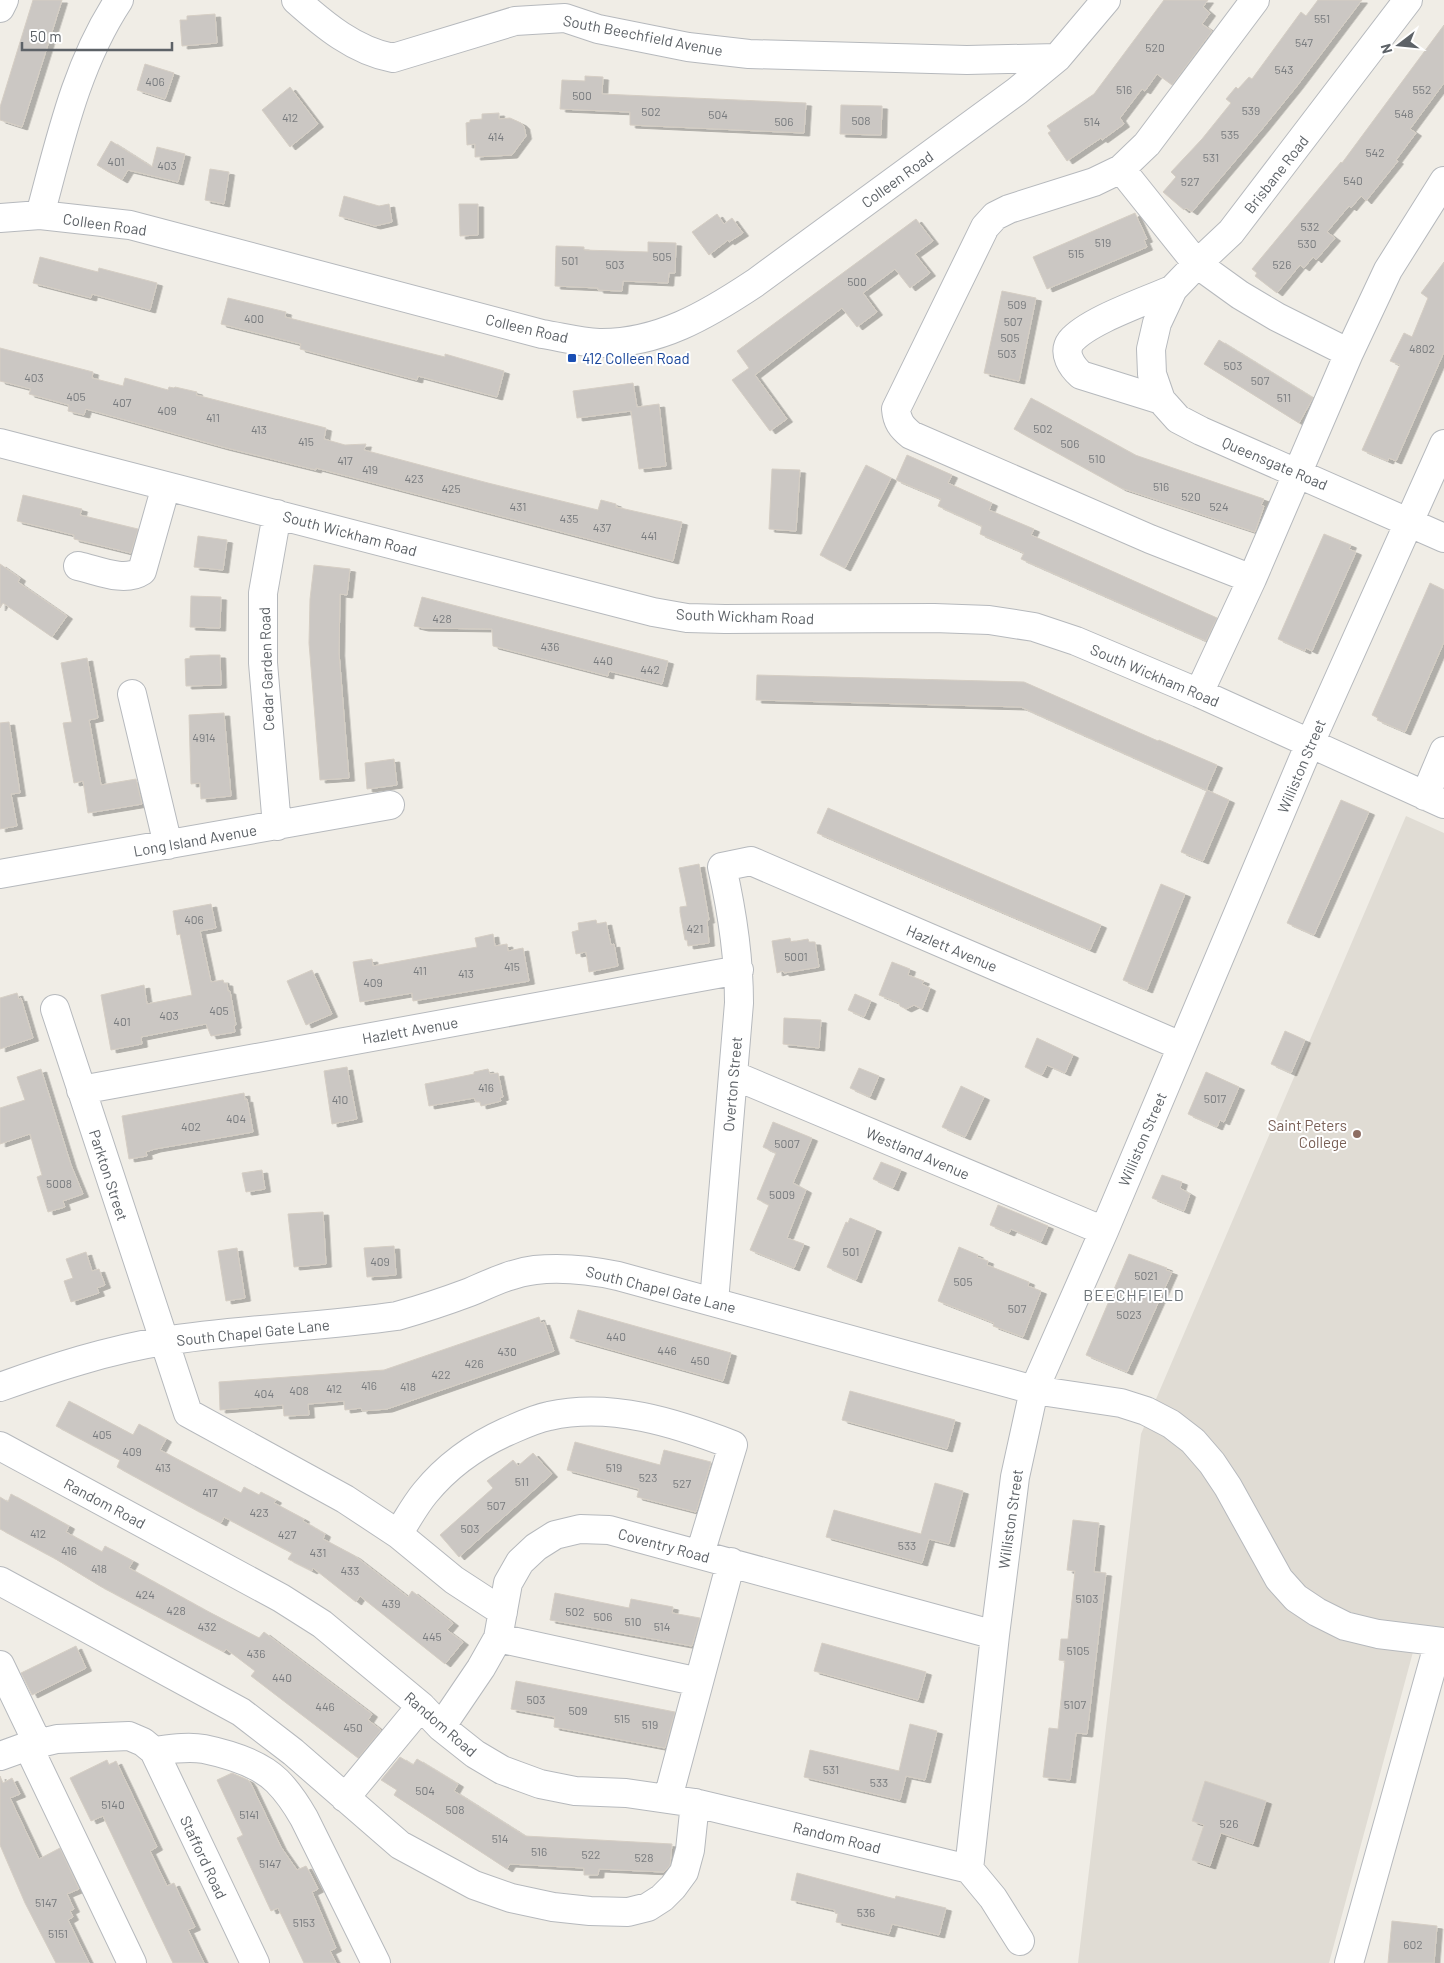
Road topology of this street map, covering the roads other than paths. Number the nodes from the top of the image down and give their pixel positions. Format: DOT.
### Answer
graph roads {
  1 [pos="4,0"];
  2 [pos="119,0"];
  3 [pos="296,0"];
  4 [pos="1106,0"];
  5 [pos="1255,0"];
  6 [pos="1408,0"];
  7 [pos="0,8"];
  8 [pos="567,9"];
  9 [pos="1057,58"];
  10 [pos="1121,169"];
  11 [pos="1444,181"];
  12 [pos="40,216"];
  13 [pos="0,218"];
  14 [pos="1197,264"];
  15 [pos="1173,290"];
  16 [pos="1151,349"];
  17 [pos="1349,353"];
  18 [pos="1162,400"];
  19 [pos="0,443"];
  20 [pos="1444,444"];
  21 [pos="1297,472"];
  22 [pos="166,486"];
  23 [pos="277,514"];
  24 [pos="1409,522"];
  25 [pos="1444,538"];
  26 [pos="78,566"];
  27 [pos="1252,579"];
  28 [pos="1199,693"];
  29 [pos="132,694"];
  30 [pos="1310,743"];
  31 [pos="1444,751"];
  32 [pos="1434,800"];
  33 [pos="390,805"];
  34 [pos="277,826"];
  35 [pos="168,845"];
  36 [pos="722,867"];
  37 [pos="0,874"];
  38 [pos="739,970"];
  39 [pos="55,1009"];
  40 [pos="1181,1046"];
  41 [pos="733,1075"];
  42 [pos="81,1090"];
  43 [pos="1104,1231"];
  44 [pos="714,1302"];
  45 [pos="163,1341"];
  46 [pos="0,1387"];
  47 [pos="1034,1390"];
  48 [pos="0,1446"];
  49 [pos="398,1534"];
  50 [pos="700,1554"];
  51 [pos="731,1562"];
  52 [pos="0,1581"];
  53 [pos="502,1612"];
  54 [pos="994,1635"];
  55 [pos="498,1638"];
  56 [pos="1442,1642"];
  57 [pos="0,1665"];
  58 [pos="699,1682"];
  59 [pos="421,1706"];
  60 [pos="440,1727"];
  61 [pos="33,1745"];
  62 [pos="154,1751"];
  63 [pos="0,1756"];
  64 [pos="345,1798"];
  65 [pos="668,1798"];
  66 [pos="695,1802"];
  67 [pos="969,1869"];
  68 [pos="1020,1940"];
  69 [pos="132,1963"];
  70 [pos="255,1963"];
  71 [pos="376,1963"];
  72 [pos="1349,1963"];
  1 -- 7 [label="street"];
  2 -- 12 [label="street"];
  3 -- 8 [label="street, South Beechfield Avenue"];
  4 -- 9 [label="street"];
  5 -- 10 [label="street"];
  6 -- 14 [label="street, Brisbane Road"];
  8 -- 9 [label="street, South Beechfield Avenue"];
  9 -- 12 [label="street, Colleen Road"];
  10 -- 14 [label="street"];
  10 -- 27 [label="street"];
  11 -- 17 [label="street"];
  12 -- 13 [label="street"];
  14 -- 15 [label="street, Brisbane Road"];
  14 -- 17 [label="street"];
  15 -- 16 [label="street, Brisbane Road"];
  15 -- 18 [label="street"];
  16 -- 18 [label="street, Queensgate Road"];
  17 -- 21 [label="street"];
  18 -- 21 [label="street, Queensgate Road"];
  19 -- 22 [label="street, South Wickham Road"];
  20 -- 24 [label="street, Williston Street"];
  21 -- 24 [label="street, Queensgate Road"];
  21 -- 27 [label="street"];
  22 -- 23 [label="street, South Wickham Road"];
  22 -- 26 [label="street"];
  23 -- 28 [label="street, South Wickham Road"];
  23 -- 34 [label="street, Cedar Garden Road"];
  24 -- 25 [label="street, Queensgate Road"];
  24 -- 30 [label="street, Williston Street"];
  27 -- 28 [label="street"];
  28 -- 30 [label="street, South Wickham Road"];
  29 -- 35 [label="street"];
  30 -- 32 [label="street, South Wickham Road"];
  30 -- 40 [label="street, Williston Street"];
  31 -- 32 [label="street"];
  33 -- 34 [label="street, Long Island Avenue"];
  34 -- 35 [label="street, Long Island Avenue"];
  35 -- 37 [label="street, Long Island Avenue"];
  36 -- 38 [label="street, Overton Street"];
  36 -- 40 [label="street, Hazlett Avenue"];
  38 -- 41 [label="street, Overton Street"];
  38 -- 42 [label="street, Hazlett Avenue"];
  39 -- 42 [label="street, Parkton Street"];
  40 -- 43 [label="street, Williston Street"];
  41 -- 43 [label="street, Westland Avenue"];
  41 -- 44 [label="street, Overton Street"];
  42 -- 45 [label="street, Parkton Street"];
  43 -- 47 [label="street, Williston Street"];
  44 -- 45 [label="street, South Chapel Gate Lane"];
  44 -- 47 [label="street, South Chapel Gate Lane"];
  45 -- 46 [label="street, South Chapel Gate Lane"];
  45 -- 49 [label="street, Parkton Street"];
  47 -- 54 [label="street, Williston Street"];
  47 -- 56 [label="street, South Chapel Gate Lane"];
  48 -- 59 [label="street, Random Road"];
  49 -- 50 [label="street"];
  49 -- 53 [label="street, Parkton Street"];
  50 -- 51 [label="street, Coventry Road"];
  50 -- 53 [label="street, Coventry Road"];
  51 -- 54 [label="street, Coventry Road"];
  51 -- 58 [label="street"];
  52 -- 64 [label="street"];
  53 -- 55 [label="street, Coventry Road"];
  54 -- 67 [label="street, Williston Street"];
  55 -- 58 [label="street"];
  55 -- 60 [label="street, Coventry Road"];
  56 -- 72 [label="street"];
  57 -- 61 [label="street"];
  58 -- 65 [label="street"];
  59 -- 60 [label="street, Random Road"];
  59 -- 64 [label="street"];
  60 -- 65 [label="street, Random Road"];
  61 -- 62 [label="street"];
  61 -- 63 [label="street"];
  61 -- 69 [label="street"];
  62 -- 70 [label="street, Stafford Road"];
  62 -- 71 [label="street"];
  64 -- 66 [label="street"];
  65 -- 66 [label="street, Random Road"];
  66 -- 67 [label="street, Random Road"];
  67 -- 68 [label="street"];
}
